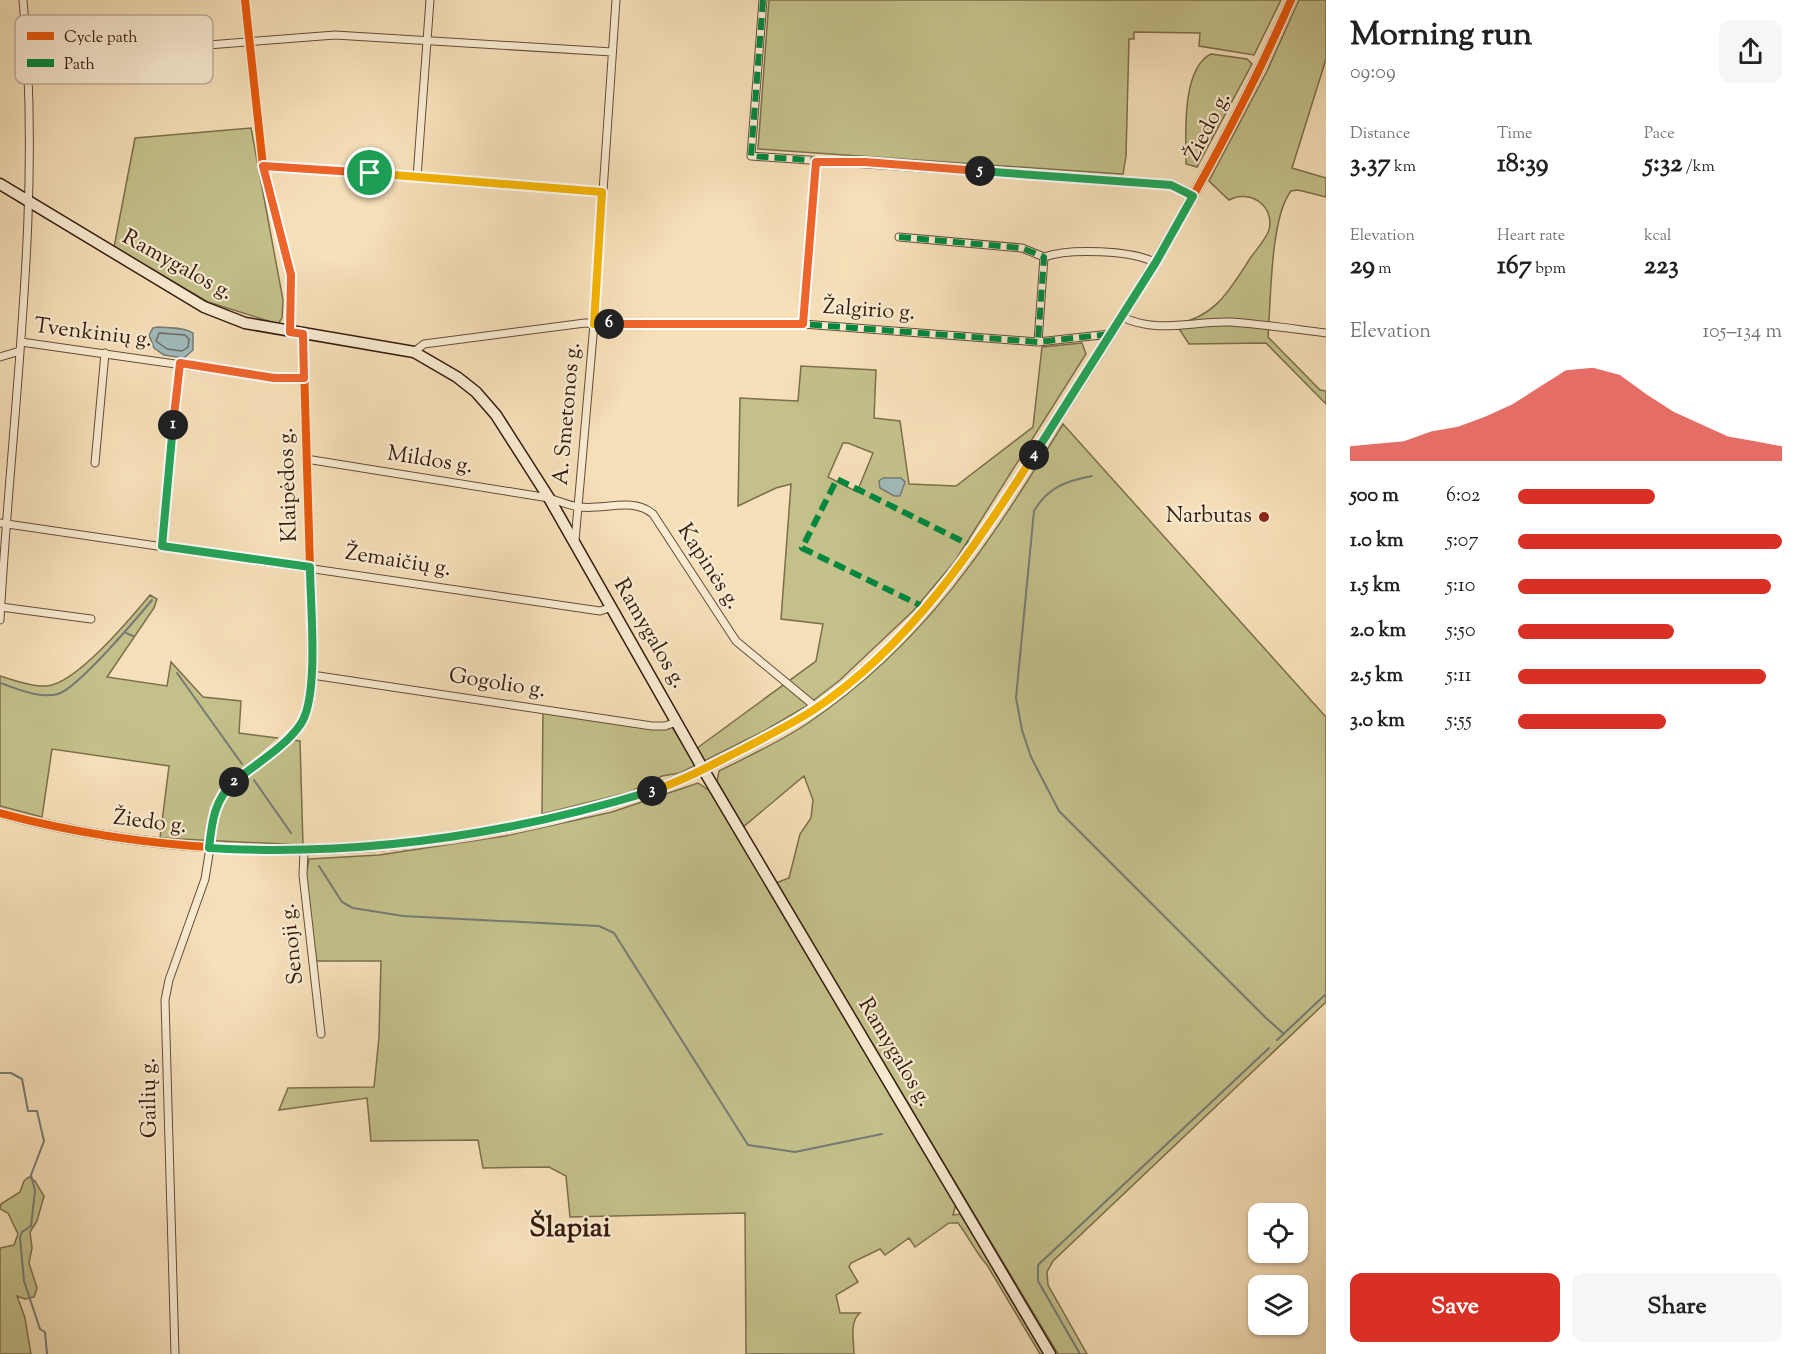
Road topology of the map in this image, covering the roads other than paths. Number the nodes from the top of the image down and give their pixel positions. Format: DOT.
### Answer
graph roads {
  1 [pos="23,0"];
  2 [pos="245,0"];
  3 [pos="430,0"];
  4 [pos="616,0"];
  5 [pos="763,0"];
  6 [pos="1291,0"];
  7 [pos="25,15"];
  8 [pos="428,39"];
  9 [pos="250,40"];
  10 [pos="213,43"];
  11 [pos="612,52"];
  12 [pos="30,84"];
  13 [pos="816,162"];
  14 [pos="263,166"];
  15 [pos="417,177"];
  16 [pos="0,184"];
  17 [pos="602,192"];
  18 [pos="1193,196"];
  19 [pos="29,202"];
  20 [pos="899,237"];
  21 [pos="1044,256"];
  22 [pos="1156,262"];
  23 [pos="1122,317"];
  24 [pos="594,324"];
  25 [pos="803,324"];
  26 [pos="290,332"];
  27 [pos="1326,333"];
  28 [pos="303,334"];
  29 [pos="1110,334"];
  30 [pos="21,342"];
  31 [pos="1038,342"];
  32 [pos="20,351"];
  33 [pos="414,352"];
  34 [pos="105,353"];
  35 [pos="0,357"];
  36 [pos="180,363"];
  37 [pos="304,378"];
  38 [pos="306,459"];
  39 [pos="95,463"];
  40 [pos="549,498"];
  41 [pos="579,507"];
  42 [pos="3,523"];
  43 [pos="575,544"];
  44 [pos="162,546"];
  45 [pos="310,567"];
  46 [pos="1,607"];
  47 [pos="612,608"];
  48 [pos="91,619"];
  49 [pos="0,620"];
  50 [pos="312,675"];
  51 [pos="817,708"];
  52 [pos="676,722"];
  53 [pos="703,770"];
  54 [pos="0,813"];
  55 [pos="209,848"];
  56 [pos="304,850"];
  57 [pos="321,1034"];
  58 [pos="175,1354"];
  59 [pos="1050,1354"];
  1 -- 7 [label="street"];
  2 -- 9 [label="street"];
  3 -- 8 [label="street"];
  4 -- 11 [label="street, A. Smetonos g."];
  5 -- 13 [label="street"];
  6 -- 18 [label="street, Žiedo g."];
  8 -- 9 [label="street"];
  8 -- 11 [label="street"];
  8 -- 15 [label="street"];
  9 -- 10 [label="street"];
  9 -- 14 [label="street"];
  11 -- 17 [label="street, A. Smetonos g."];
  12 -- 19 [label="street"];
  13 -- 18 [label="street"];
  13 -- 25 [label="street"];
  14 -- 15 [label="street"];
  14 -- 26 [label="street"];
  15 -- 17 [label="street"];
  16 -- 19 [label="main road, Ramygalos g."];
  17 -- 24 [label="street, A. Smetonos g."];
  18 -- 22 [label="street, Žiedo g."];
  19 -- 26 [label="main road, Ramygalos g."];
  19 -- 30 [label="street"];
  20 -- 21 [label="street"];
  21 -- 22 [label="street"];
  21 -- 31 [label="street"];
  22 -- 23 [label="street, Žiedo g."];
  23 -- 27 [label="street"];
  23 -- 29 [label="street, Žiedo g."];
  24 -- 25 [label="street, Žalgirio g."];
  24 -- 33 [label="street, Žalgirio g."];
  24 -- 41 [label="street, A. Smetonos g."];
  25 -- 31 [label="street, Žalgirio g."];
  26 -- 28 [label="main road, Ramygalos g."];
  28 -- 33 [label="main road, Ramygalos g."];
  28 -- 37 [label="street, Klaipėdos g."];
  29 -- 31 [label="street, Žalgirio g."];
  29 -- 51 [label="street, Žiedo g."];
  30 -- 32 [label="street"];
  30 -- 34 [label="street, Tvenkinių g."];
  32 -- 35 [label="street, Tvenkinių g."];
  32 -- 42 [label="street"];
  33 -- 40 [label="main road, Ramygalos g."];
  34 -- 36 [label="street, Tvenkinių g."];
  34 -- 39 [label="street"];
  36 -- 37 [label="street, Tvenkinių g."];
  36 -- 44 [label="street"];
  37 -- 38 [label="street, Klaipėdos g."];
  38 -- 40 [label="street, Mildos g."];
  38 -- 45 [label="street, Klaipėdos g."];
  40 -- 41 [label="street, Kapinės g."];
  40 -- 43 [label="main road, Ramygalos g."];
  41 -- 43 [label="street, A. Smetonos g."];
  41 -- 51 [label="street, Kapinės g."];
  42 -- 44 [label="street, Žemaičių g."];
  42 -- 46 [label="street"];
  43 -- 47 [label="main road, Ramygalos g."];
  44 -- 45 [label="street, Žemaičių g."];
  45 -- 47 [label="street, Žemaičių g."];
  45 -- 50 [label="street, Klaipėdos g."];
  46 -- 48 [label="street"];
  46 -- 49 [label="street"];
  47 -- 52 [label="main road, Ramygalos g."];
  50 -- 52 [label="street, Gogolio g."];
  50 -- 55 [label="street, Klaipėdos g."];
  51 -- 53 [label="street, Žiedo g."];
  52 -- 53 [label="main road, Ramygalos g."];
  53 -- 56 [label="street, Žiedo g."];
  53 -- 59 [label="main road, Ramygalos g."];
  54 -- 55 [label="street, Žiedo g."];
  55 -- 56 [label="street, Žiedo g."];
  55 -- 58 [label="street, Gailių g."];
  56 -- 57 [label="street, Senoji g."];
}
